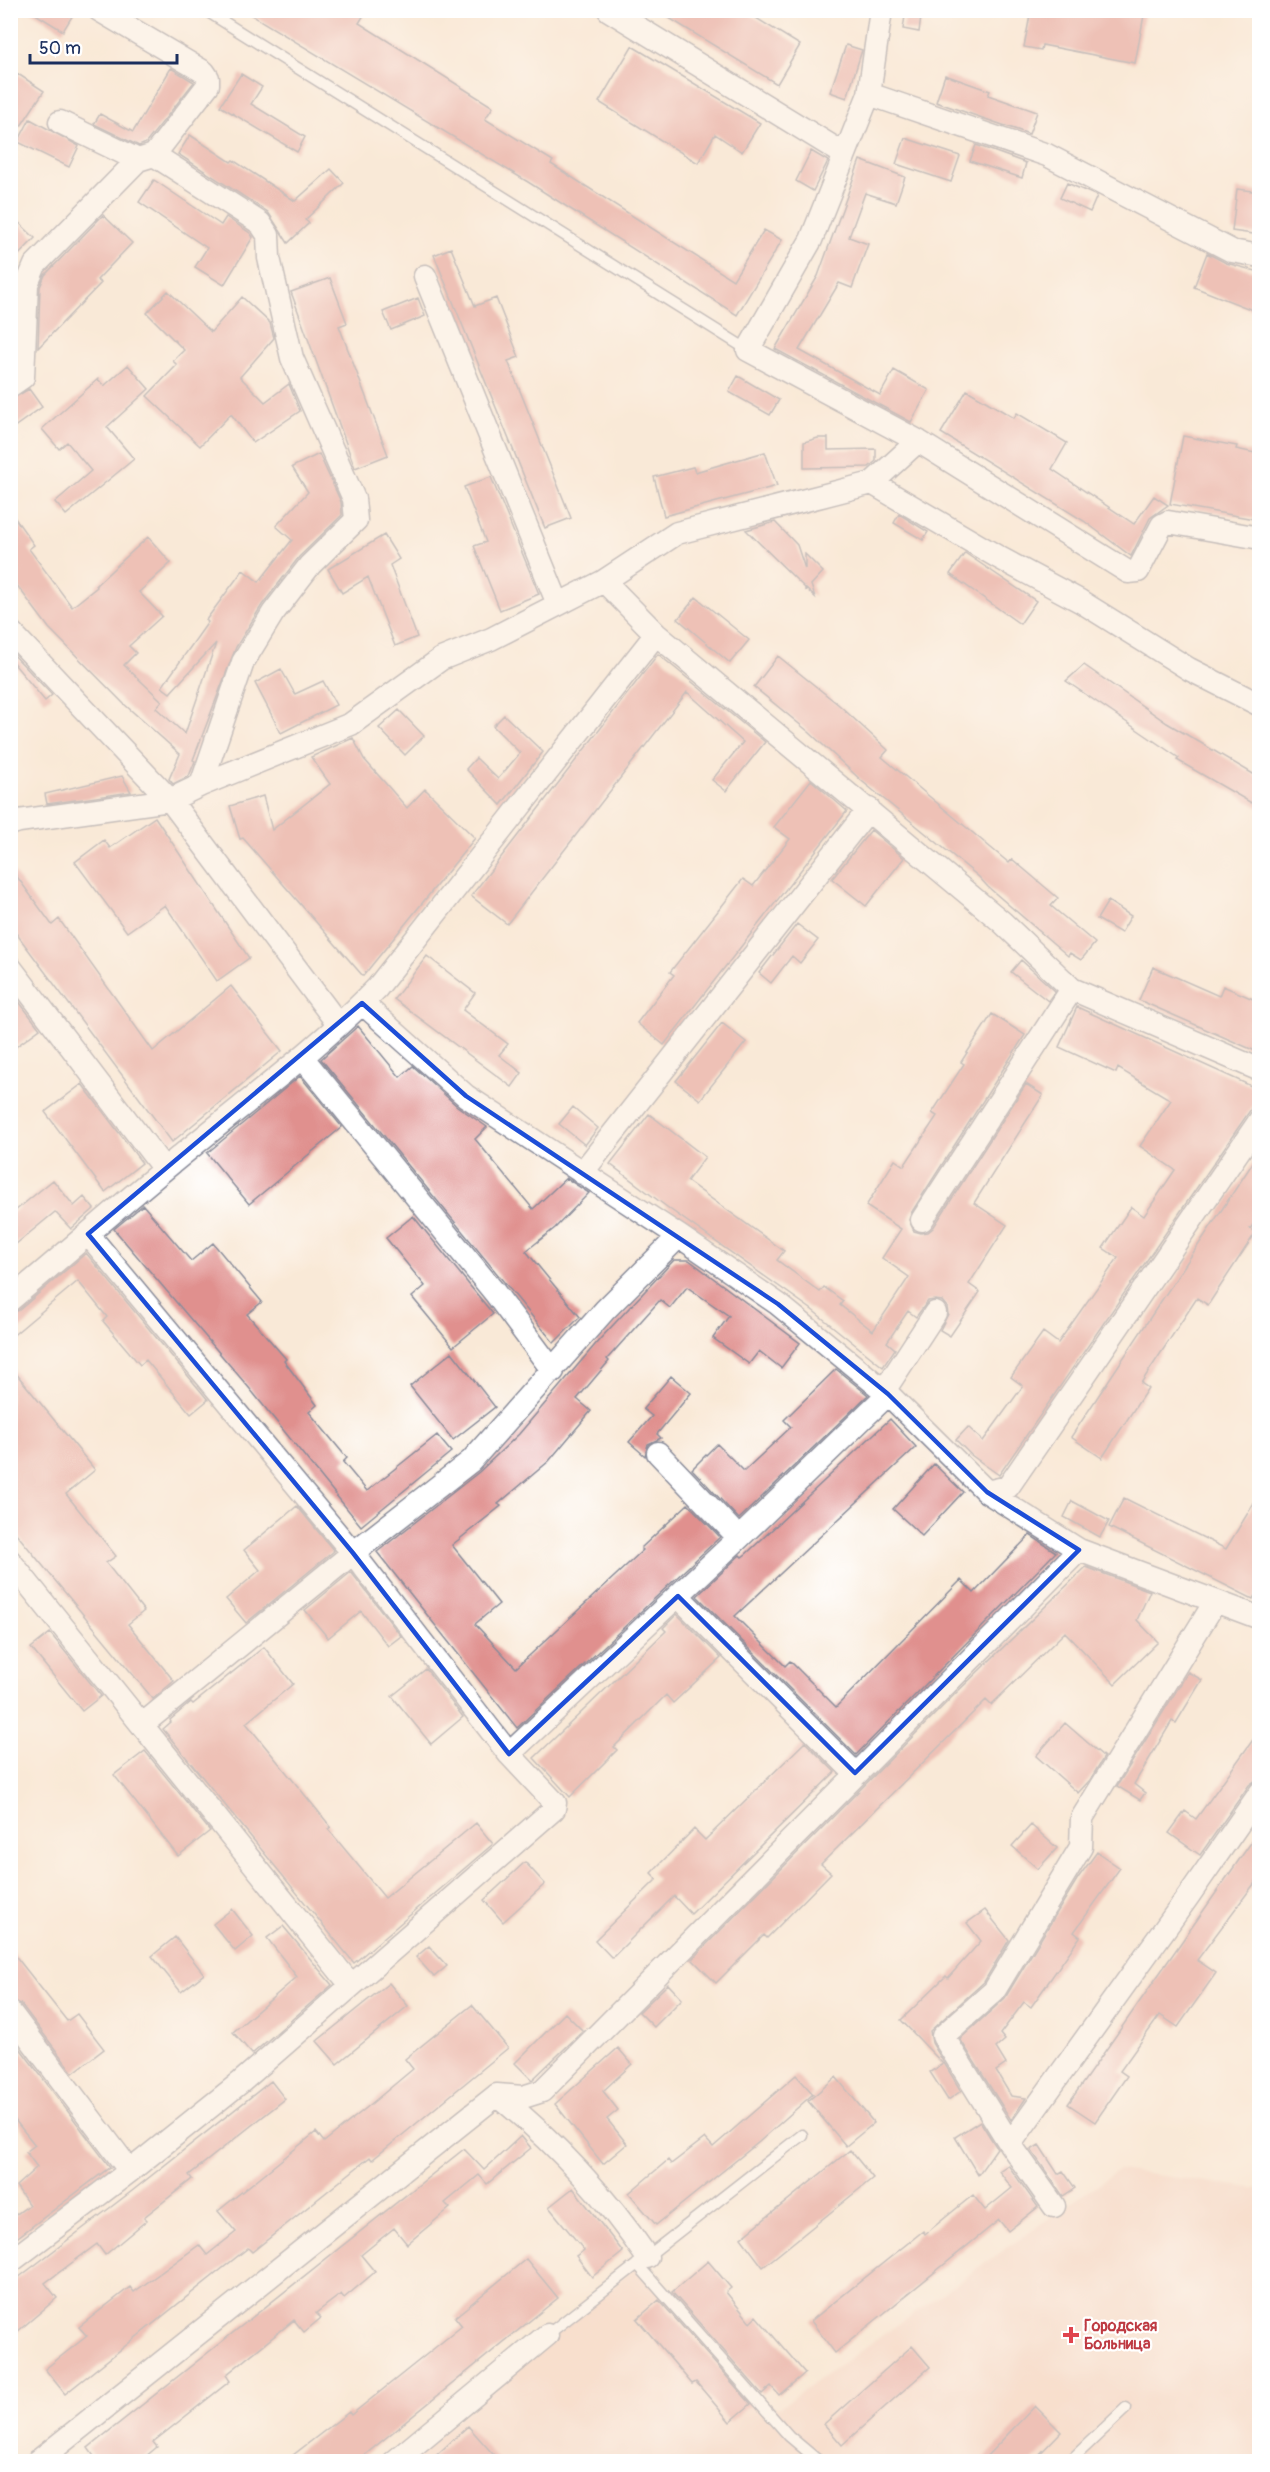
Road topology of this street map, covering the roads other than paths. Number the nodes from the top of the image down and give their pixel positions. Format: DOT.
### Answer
graph roads {
  1 [pos="99,10"];
  2 [pos="206,10"];
  3 [pos="609,10"];
  4 [pos="881,10"];
  5 [pos="869,94"];
  6 [pos="60,122"];
  7 [pos="844,154"];
  8 [pos="146,158"];
  9 [pos="1260,256"];
  10 [pos="425,276"];
  11 [pos="748,350"];
  12 [pos="10,386"];
  13 [pos="918,441"];
  14 [pos="878,478"];
  15 [pos="1260,538"];
  16 [pos="604,581"];
  17 [pos="558,604"];
  18 [pos="10,631"];
  19 [pos="656,634"];
  20 [pos="1260,705"];
  21 [pos="201,785"];
  22 [pos="170,800"];
  23 [pos="869,810"];
  24 [pos="10,824"];
  25 [pos="10,966"];
  26 [pos="1072,989"];
  27 [pos="362,1003"];
  28 [pos="338,1024"];
  29 [pos="302,1057"];
  30 [pos="1260,1070"];
  31 [pos="1260,1120"];
  32 [pos="164,1169"];
  33 [pos="582,1173"];
  34 [pos="922,1221"];
  35 [pos="88,1234"];
  36 [pos="679,1236"];
  37 [pos="10,1300"];
  38 [pos="935,1313"];
  39 [pos="553,1371"];
  40 [pos="886,1392"];
  41 [pos="658,1453"];
  42 [pos="987,1492"];
  43 [pos="740,1538"];
  44 [pos="1079,1550"];
  45 [pos="353,1553"];
  46 [pos="10,1561"];
  47 [pos="678,1596"];
  48 [pos="1215,1602"];
  49 [pos="1260,1618"];
  50 [pos="143,1724"];
  51 [pos="509,1754"];
  52 [pos="855,1773"];
  53 [pos="1260,1793"];
  54 [pos="351,1985"];
  55 [pos="10,2012"];
  56 [pos="497,2095"];
  57 [pos="802,2135"];
  58 [pos="1010,2144"];
  59 [pos="130,2171"];
  60 [pos="1054,2206"];
  61 [pos="642,2261"];
  62 [pos="10,2262"];
  63 [pos="547,2335"];
  64 [pos="1126,2408"];
  65 [pos="38,2462"];
  66 [pos="394,2462"];
  67 [pos="820,2462"];
  68 [pos="1070,2462"];
  1 -- 8 [label="street"];
  2 -- 11 [label="lane"];
  3 -- 7 [label="street"];
  4 -- 5 [label="street"];
  5 -- 7 [label="street"];
  5 -- 9 [label="street"];
  6 -- 8 [label="street"];
  7 -- 11 [label="street"];
  8 -- 12 [label="street"];
  8 -- 21 [label="street"];
  10 -- 17 [label="street"];
  11 -- 13 [label="street"];
  13 -- 14 [label="street"];
  13 -- 15 [label="street"];
  14 -- 16 [label="street"];
  14 -- 20 [label="street"];
  16 -- 17 [label="street"];
  16 -- 19 [label="street"];
  17 -- 21 [label="street"];
  18 -- 22 [label="street"];
  19 -- 23 [label="street"];
  19 -- 27 [label="street"];
  21 -- 22 [label="street"];
  22 -- 24 [label="street"];
  22 -- 28 [label="street"];
  23 -- 26 [label="street"];
  23 -- 33 [label="street"];
  25 -- 32 [label="street"];
  26 -- 30 [label="street"];
  26 -- 34 [label="street"];
  27 -- 28 [label="street"];
  27 -- 33 [label="street"];
  28 -- 29 [label="street"];
  29 -- 32 [label="street"];
  29 -- 39 [label="street"];
  31 -- 42 [label="street"];
  32 -- 35 [label="street"];
  33 -- 36 [label="street"];
  35 -- 37 [label="street"];
  35 -- 45 [label="street"];
  36 -- 39 [label="street"];
  36 -- 40 [label="street"];
  38 -- 40 [label="street"];
  39 -- 45 [label="street"];
  40 -- 42 [label="street"];
  40 -- 43 [label="street"];
  41 -- 43 [label="street"];
  42 -- 44 [label="street"];
  43 -- 47 [label="street"];
  44 -- 48 [label="street"];
  44 -- 52 [label="street"];
  45 -- 50 [label="street"];
  45 -- 51 [label="street"];
  46 -- 50 [label="street"];
  47 -- 51 [label="street"];
  47 -- 52 [label="street"];
  48 -- 49 [label="street"];
  48 -- 58 [label="street"];
  50 -- 54 [label="street"];
  51 -- 54 [label="street"];
  52 -- 56 [label="street"];
  53 -- 58 [label="street"];
  54 -- 59 [label="street"];
  55 -- 59 [label="street"];
  56 -- 61 [label="street"];
  56 -- 65 [label="street"];
  57 -- 61 [label="lane"];
  58 -- 60 [label="street"];
  59 -- 62 [label="street"];
  61 -- 63 [label="lane"];
  61 -- 67 [label="lane"];
  63 -- 66 [label="street"];
  64 -- 68 [label="lane"];
}
